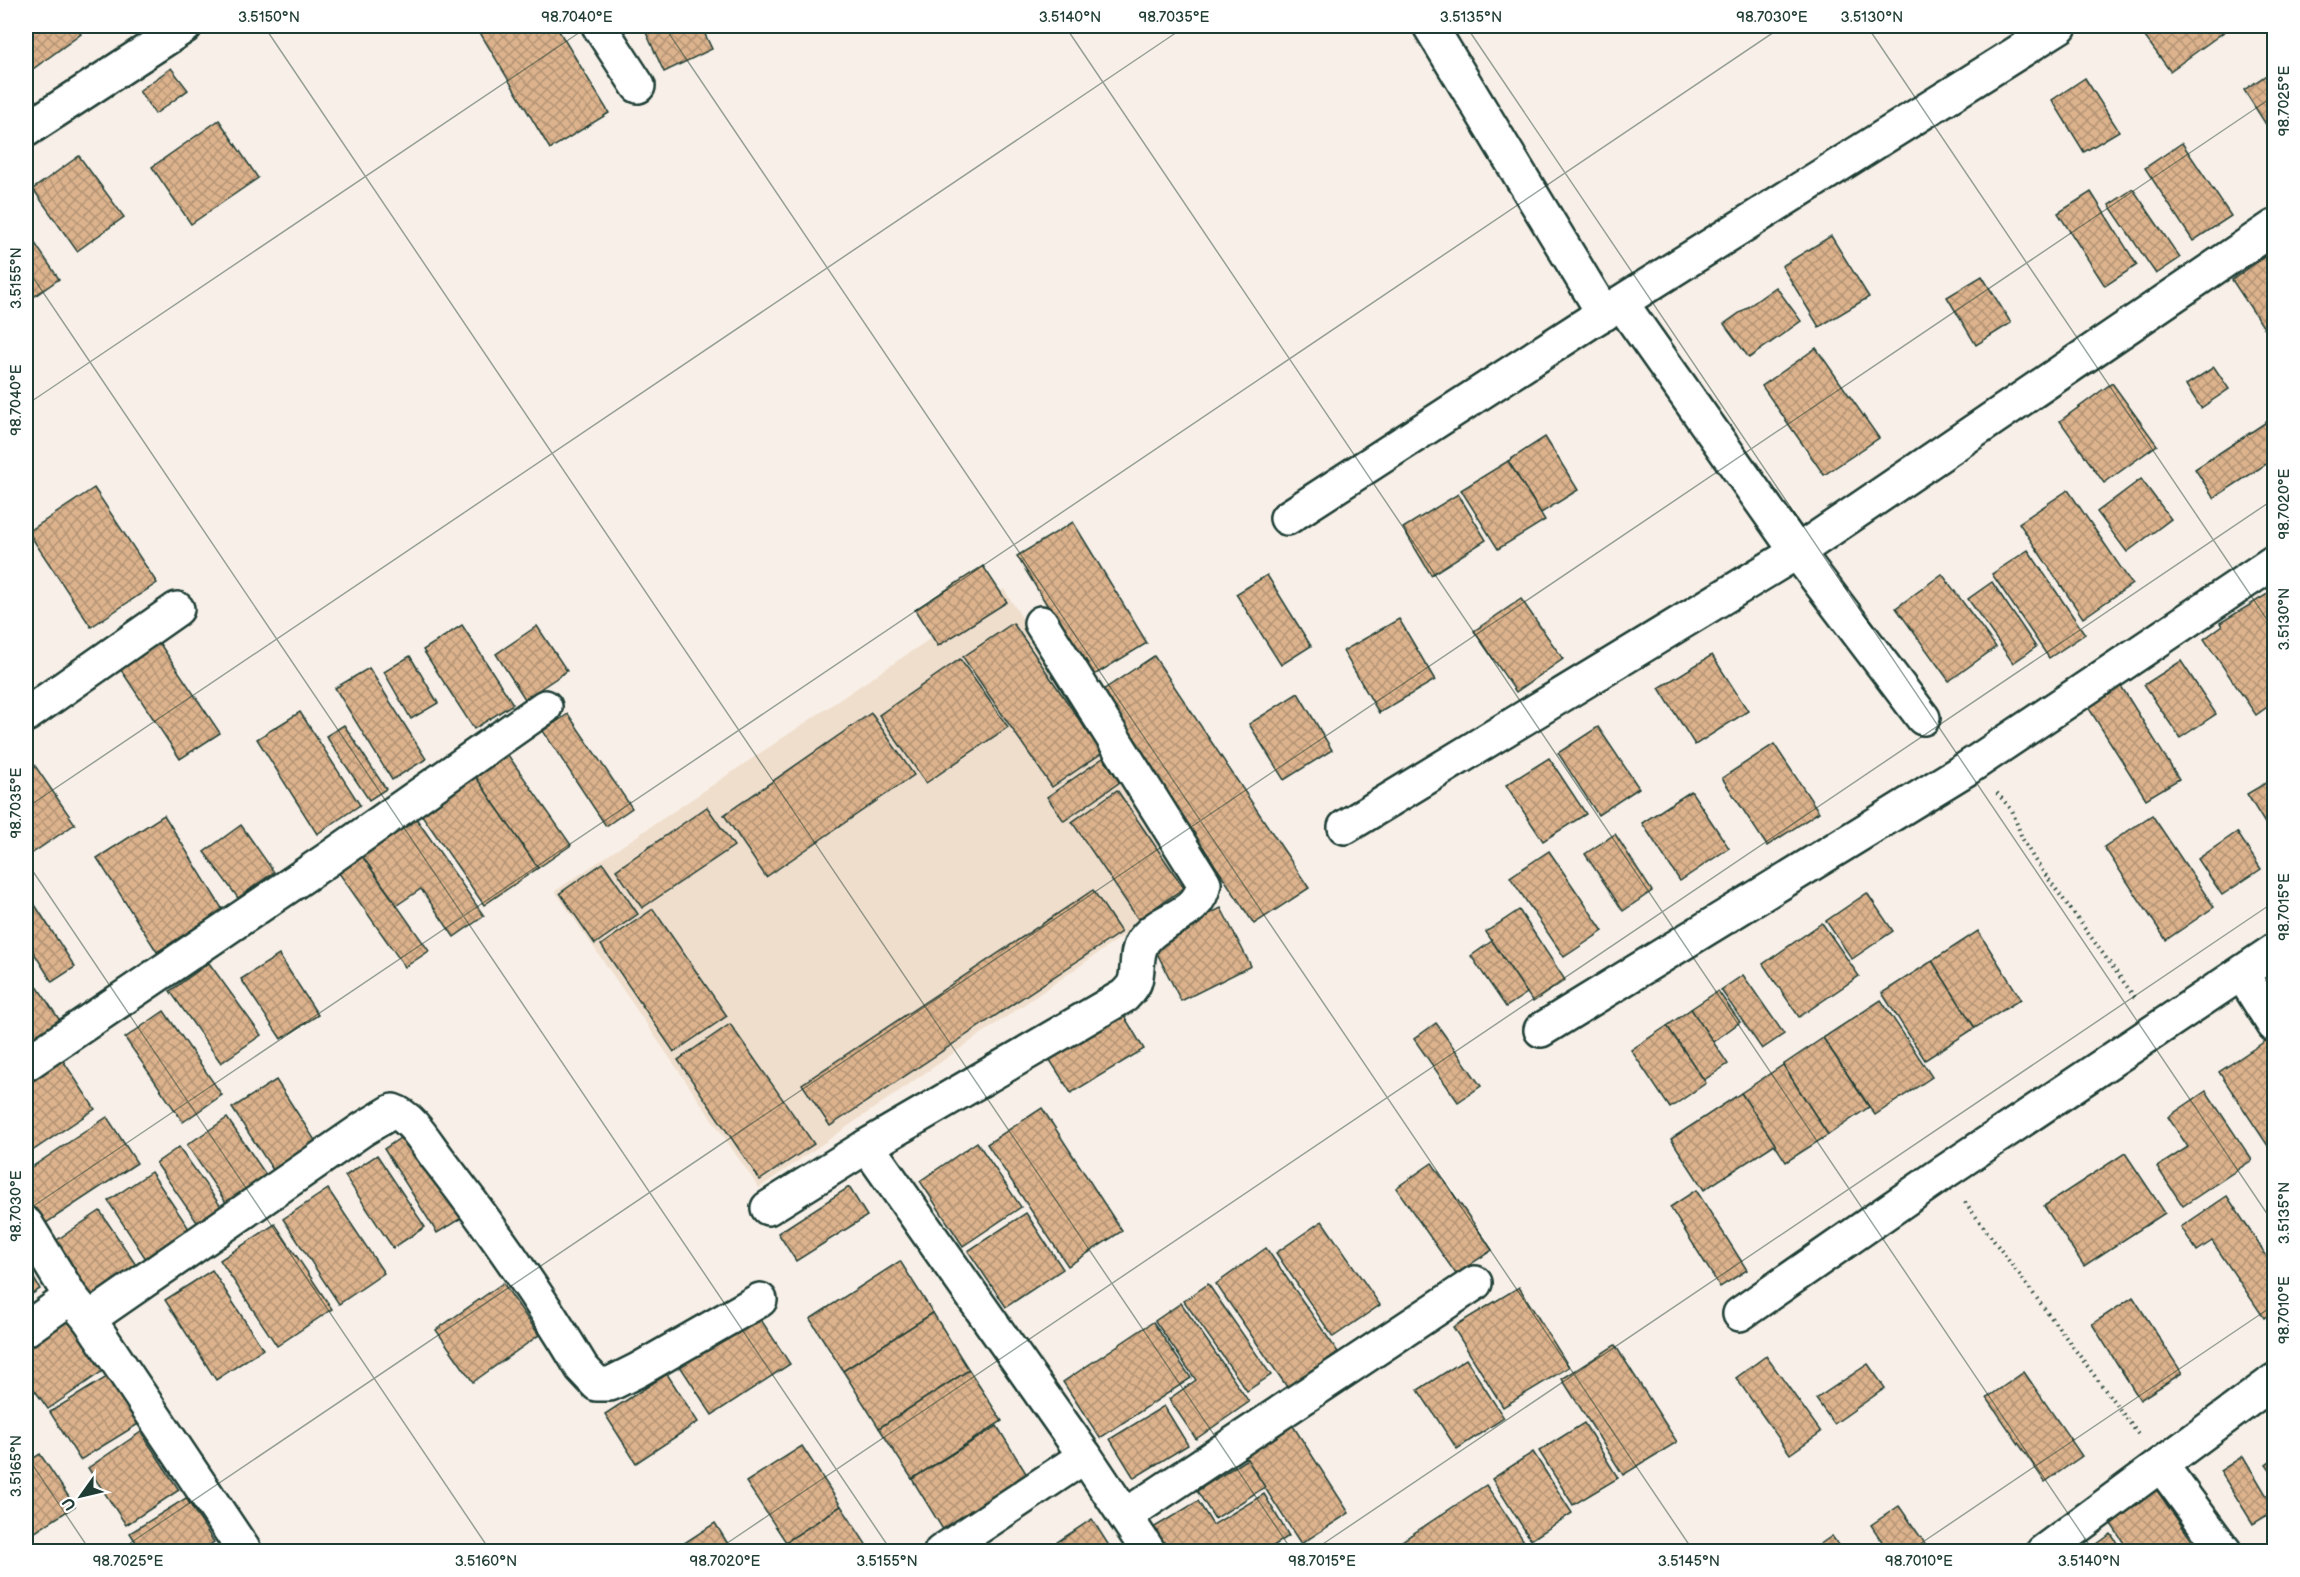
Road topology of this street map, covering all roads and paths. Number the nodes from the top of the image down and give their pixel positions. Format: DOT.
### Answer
graph roads {
  1 [pos="185,26"];
  2 [pos="599,26"];
  3 [pos="1430,26"];
  4 [pos="2060,26"];
  5 [pos="638,86"];
  6 [pos="26,130"];
  7 [pos="2274,227"];
  8 [pos="1613,309"];
  9 [pos="1287,518"];
  10 [pos="1797,552"];
  11 [pos="2274,562"];
  12 [pos="177,609"];
  13 [pos="1041,623"];
  14 [pos="545,707"];
  15 [pos="26,715"];
  16 [pos="1923,718"];
  17 [pos="1966,769"];
  18 [pos="1345,827"];
  19 [pos="2274,951"];
  20 [pos="2242,974"];
  21 [pos="2274,1025"];
  22 [pos="2158,1029"];
  23 [pos="1541,1030"];
  24 [pos="26,1064"];
  25 [pos="867,1146"];
  26 [pos="1943,1173"];
  27 [pos="768,1208"];
  28 [pos="26,1224"];
  29 [pos="1475,1283"];
  30 [pos="760,1300"];
  31 [pos="80,1308"];
  32 [pos="1740,1314"];
  33 [pos="26,1329"];
  34 [pos="2274,1381"];
  35 [pos="1085,1456"];
  36 [pos="2161,1465"];
  37 [pos="1125,1516"];
  38 [pos="245,1551"];
  39 [pos="940,1551"];
  40 [pos="1149,1551"];
  41 [pos="2043,1551"];
  42 [pos="2225,1551"];
  1 -- 6 [label="street"];
  2 -- 5 [label="street"];
  3 -- 8 [label="street"];
  4 -- 8 [label="street"];
  7 -- 10 [label="street"];
  8 -- 9 [label="street"];
  8 -- 10 [label="street"];
  10 -- 16 [label="street"];
  10 -- 18 [label="street"];
  11 -- 17 [label="street"];
  12 -- 15 [label="street"];
  13 -- 25 [label="street"];
  14 -- 24 [label="street"];
  17 -- 22 [label="path"];
  17 -- 23 [label="street"];
  19 -- 20 [label="street"];
  20 -- 21 [label="street"];
  20 -- 22 [label="street"];
  22 -- 26 [label="street"];
  25 -- 27 [label="street"];
  25 -- 35 [label="street"];
  26 -- 32 [label="street"];
  26 -- 36 [label="path"];
  28 -- 31 [label="street"];
  29 -- 37 [label="street"];
  30 -- 31 [label="street"];
  31 -- 33 [label="street"];
  31 -- 38 [label="street"];
  34 -- 36 [label="street"];
  35 -- 37 [label="street"];
  35 -- 39 [label="street"];
  36 -- 41 [label="street"];
  36 -- 42 [label="street"];
  37 -- 40 [label="street"];
}
